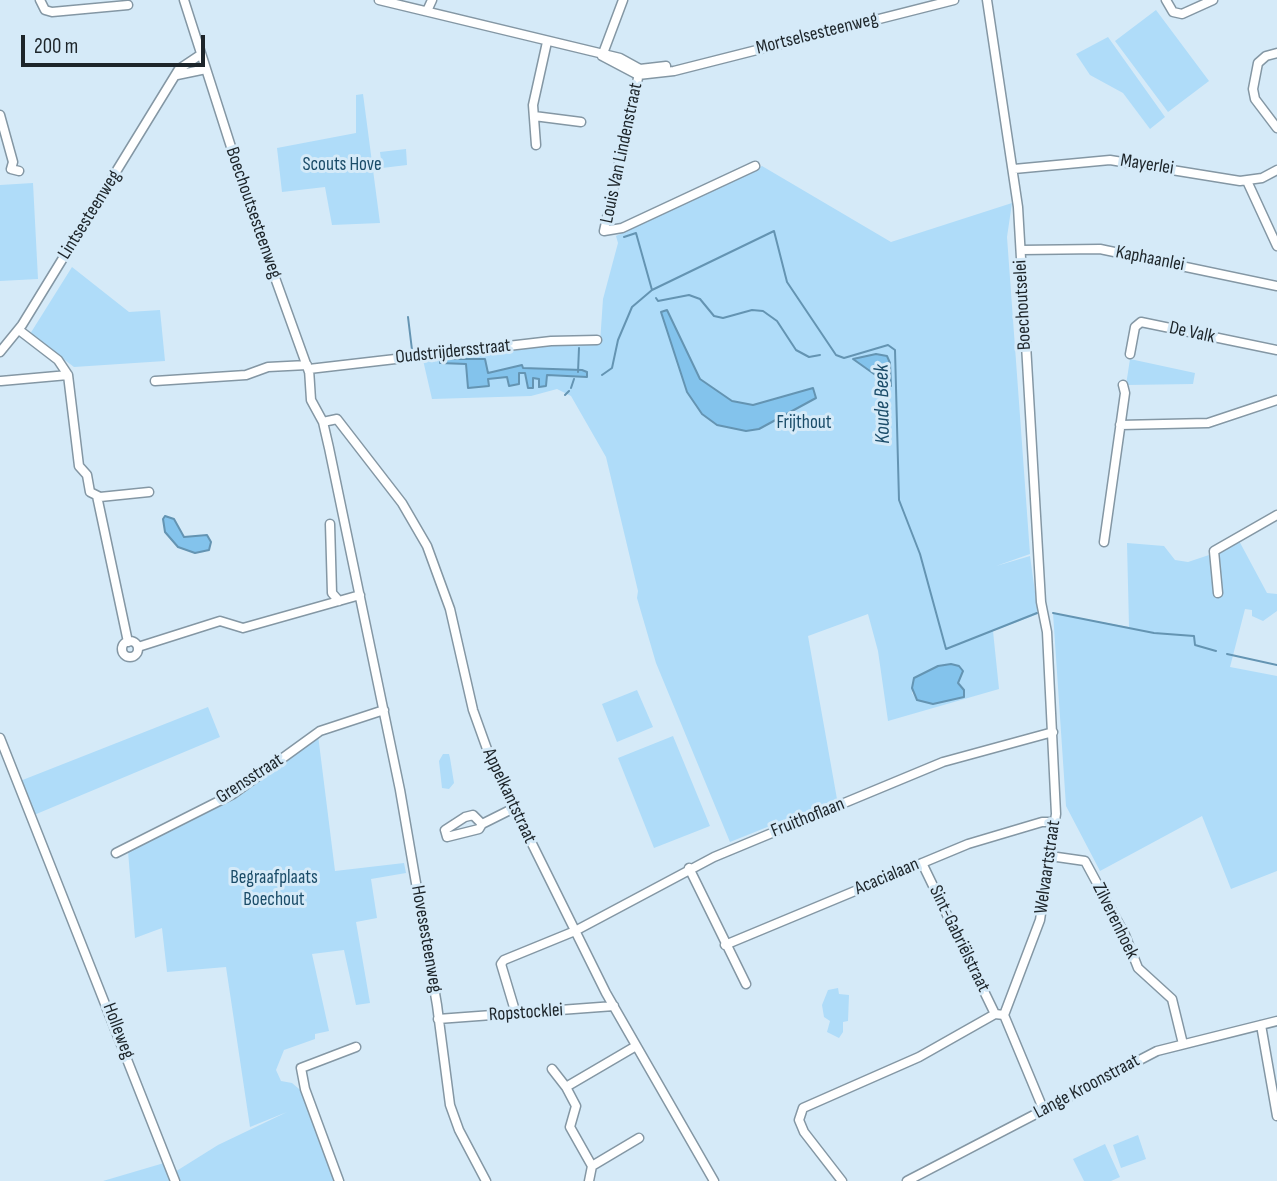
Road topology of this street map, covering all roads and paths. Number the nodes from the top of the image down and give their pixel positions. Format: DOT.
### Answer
graph roads {
  1 [pos="40,0"];
  2 [pos="184,0"];
  3 [pos="379,0"];
  4 [pos="432,0"];
  5 [pos="622,0"];
  6 [pos="954,0"];
  7 [pos="987,0"];
  8 [pos="1166,0"];
  9 [pos="1213,0"];
  10 [pos="101,3"];
  11 [pos="128,5"];
  12 [pos="427,11"];
  13 [pos="547,42"];
  14 [pos="1277,53"];
  15 [pos="200,55"];
  16 [pos="602,56"];
  17 [pos="206,69"];
  18 [pos="639,72"];
  19 [pos="177,75"];
  20 [pos="0,116"];
  21 [pos="534,116"];
  22 [pos="581,122"];
  23 [pos="1277,128"];
  24 [pos="537,145"];
  25 [pos="13,162"];
  26 [pos="755,166"];
  27 [pos="1014,169"];
  28 [pos="1277,170"];
  29 [pos="1247,181"];
  30 [pos="1277,246"];
  31 [pos="1021,250"];
  32 [pos="1277,286"];
  33 [pos="19,330"];
  34 [pos="597,340"];
  35 [pos="1277,350"];
  36 [pos="0,352"];
  37 [pos="1130,354"];
  38 [pos="308,367"];
  39 [pos="68,375"];
  40 [pos="1,381"];
  41 [pos="155,381"];
  42 [pos="1123,385"];
  43 [pos="1277,400"];
  44 [pos="322,420"];
  45 [pos="1120,425"];
  46 [pos="149,492"];
  47 [pos="97,496"];
  48 [pos="1277,515"];
  49 [pos="330,524"];
  50 [pos="1104,542"];
  51 [pos="1218,593"];
  52 [pos="360,594"];
  53 [pos="339,601"];
  54 [pos="1044,613"];
  55 [pos="128,642"];
  56 [pos="138,647"];
  57 [pos="380,692"];
  58 [pos="384,710"];
  59 [pos="1053,732"];
  60 [pos="0,738"];
  61 [pos="514,808"];
  62 [pos="1054,822"];
  63 [pos="482,824"];
  64 [pos="116,852"];
  65 [pos="1050,856"];
  66 [pos="922,863"];
  67 [pos="689,868"];
  68 [pos="575,932"];
  69 [pos="725,945"];
  70 [pos="746,984"];
  71 [pos="614,1006"];
  72 [pos="516,1014"];
  73 [pos="999,1015"];
  74 [pos="438,1020"];
  75 [pos="1277,1021"];
  76 [pos="1261,1025"];
  77 [pos="1183,1044"];
  78 [pos="636,1046"];
  79 [pos="356,1047"];
  80 [pos="552,1069"];
  81 [pos="566,1087"];
  82 [pos="1044,1111"];
  83 [pos="1277,1116"];
  84 [pos="639,1138"];
  85 [pos="592,1166"];
  86 [pos="175,1181"];
  87 [pos="339,1181"];
  88 [pos="486,1181"];
  89 [pos="589,1181"];
  90 [pos="714,1181"];
  91 [pos="842,1181"];
  92 [pos="907,1181"];
  1 -- 10 [label="street"];
  2 -- 15 [label="street, Boechoutsesteenweg"];
  3 -- 12 [label="street"];
  4 -- 12 [label="street"];
  5 -- 16 [label="street"];
  6 -- 18 [label="street, Mortselsesteenweg"];
  7 -- 27 [label="street, Boechoutselei"];
  8 -- 9 [label="street"];
  10 -- 11 [label="street"];
  12 -- 13 [label="street"];
  13 -- 16 [label="street"];
  13 -- 21 [label="street"];
  14 -- 23 [label="street"];
  15 -- 17 [label="street, Boechoutsesteenweg"];
  15 -- 19 [label="street, Lintsesteenweg"];
  16 -- 18 [label="street"];
  17 -- 19 [label="street"];
  17 -- 38 [label="street, Boechoutsesteenweg"];
  18 -- 26 [label="street, Louis Van Lindenstraat"];
  19 -- 33 [label="street, Lintsesteenweg"];
  20 -- 25 [label="street"];
  21 -- 22 [label="street"];
  21 -- 24 [label="street"];
  27 -- 29 [label="street, Mayerlei"];
  27 -- 31 [label="street, Boechoutselei"];
  28 -- 29 [label="street, Mayerlei"];
  29 -- 30 [label="street"];
  31 -- 32 [label="street, Kaphaanlei"];
  31 -- 54 [label="street, Boechoutselei"];
  33 -- 36 [label="street, Lintsesteenweg"];
  33 -- 39 [label="street"];
  34 -- 38 [label="street, Oudstrijdersstraat"];
  35 -- 37 [label="street, De Valk"];
  38 -- 41 [label="street, Oudstrijdersstraat"];
  38 -- 44 [label="street, Boechoutsesteenweg"];
  39 -- 40 [label="street"];
  39 -- 47 [label="street"];
  42 -- 45 [label="street"];
  43 -- 45 [label="street"];
  44 -- 52 [label="street, Boechoutsesteenweg"];
  44 -- 61 [label="street, Appelkantstraat"];
  45 -- 50 [label="street"];
  46 -- 47 [label="street"];
  47 -- 55 [label="street"];
  48 -- 51 [label="street"];
  49 -- 53 [label="street"];
  52 -- 53 [label="street"];
  52 -- 57 [label="street, Boechoutsesteenweg"];
  53 -- 56 [label="street"];
  54 -- 59 [label="street, Welvaartstraat"];
  55 -- 56 [label="street"];
  55 -- 56 [label="street"];
  57 -- 58 [label="street, Hovesesteenweg"];
  58 -- 64 [label="street, Grensstraat"];
  58 -- 74 [label="street, Hovesesteenweg"];
  59 -- 62 [label="street, Welvaartstraat"];
  59 -- 67 [label="street, Fruithoflaan"];
  60 -- 86 [label="street, Holleweg"];
  61 -- 63 [label="street"];
  61 -- 68 [label="street, Appelkantstraat"];
  62 -- 65 [label="street, Welvaartstraat"];
  62 -- 66 [label="street, Acacialaan"];
  65 -- 73 [label="street, Welvaartstraat"];
  65 -- 77 [label="street, Zilverenhoek"];
  66 -- 69 [label="street, Acacialaan"];
  66 -- 73 [label="street, Sint-Gabriëlstraat"];
  67 -- 68 [label="street, Fruithoflaan"];
  67 -- 69 [label="street"];
  68 -- 71 [label="street, Appelkantstraat"];
  68 -- 72 [label="street, Fruithoflaan"];
  69 -- 70 [label="street"];
  71 -- 72 [label="street, Ropstocklei"];
  71 -- 78 [label="street, Appelkantstraat"];
  72 -- 74 [label="street, Ropstocklei"];
  73 -- 82 [label="street, Sint-Gabriëlstraat"];
  73 -- 91 [label="street"];
  74 -- 88 [label="street, Hovesesteenweg"];
  75 -- 76 [label="street, Lange Kroonstraat"];
  76 -- 77 [label="street, Lange Kroonstraat"];
  76 -- 83 [label="street"];
  77 -- 82 [label="street, Lange Kroonstraat"];
  78 -- 81 [label="street"];
  78 -- 90 [label="street, Appelkantstraat"];
  79 -- 87 [label="street"];
  80 -- 81 [label="street"];
  81 -- 85 [label="street"];
  82 -- 92 [label="street, Lange Kroonstraat"];
  84 -- 85 [label="street"];
  85 -- 89 [label="street"];
}
